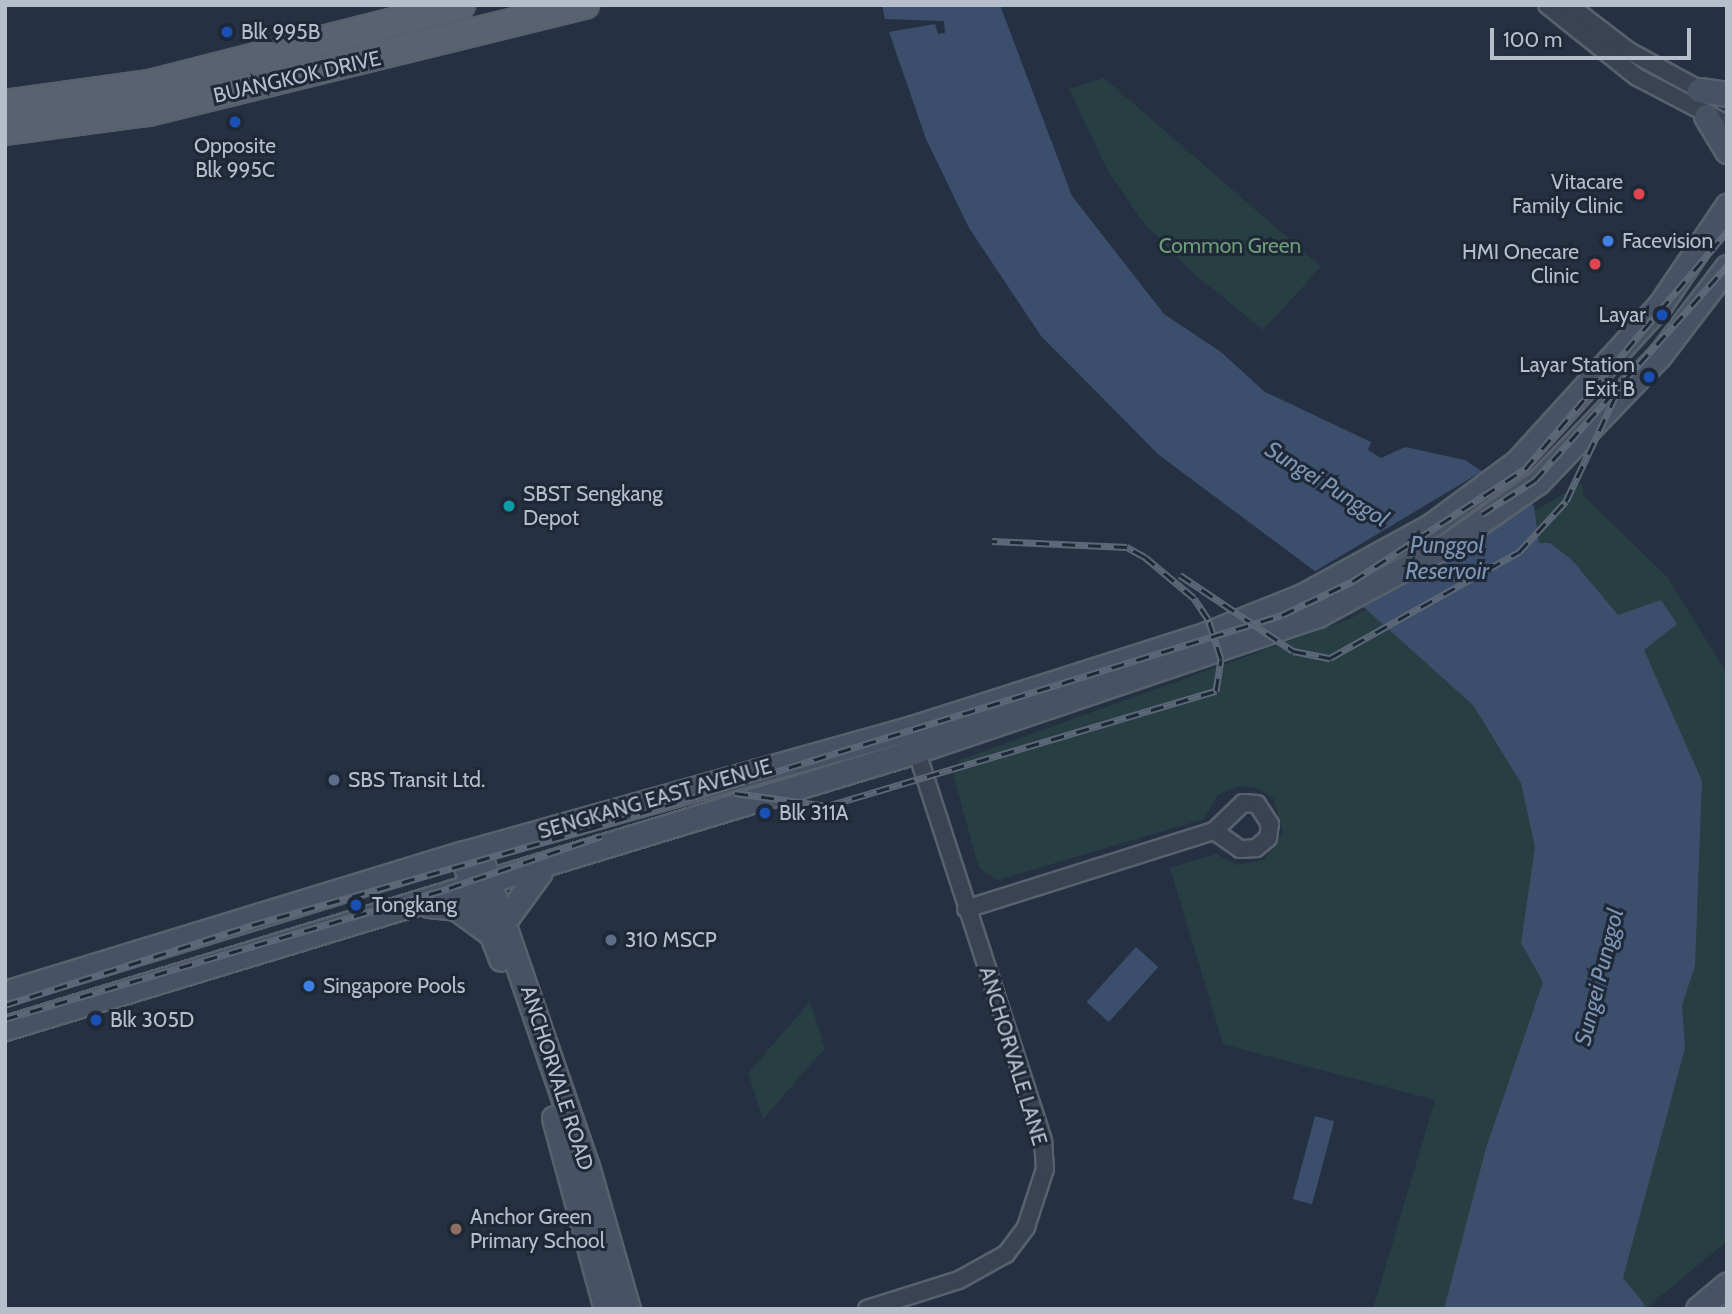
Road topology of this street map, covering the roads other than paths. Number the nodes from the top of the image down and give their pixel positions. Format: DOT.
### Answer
graph roads {
  1 [pos="461,5"];
  2 [pos="585,5"];
  3 [pos="1547,5"];
  4 [pos="1569,5"];
  5 [pos="1699,90"];
  6 [pos="1727,94"];
  7 [pos="1727,101"];
  8 [pos="5,104"];
  9 [pos="1716,120"];
  10 [pos="5,131"];
  11 [pos="1727,151"];
  12 [pos="1727,206"];
  13 [pos="1727,267"];
  14 [pos="909,729"];
  15 [pos="916,751"];
  16 [pos="1214,831"];
  17 [pos="469,852"];
  18 [pos="545,867"];
  19 [pos="482,886"];
  20 [pos="419,905"];
  21 [pos="966,909"];
  22 [pos="499,928"];
  23 [pos="5,993"];
  24 [pos="5,1028"];
  25 [pos="1727,1285"];
  26 [pos="606,1309"];
  27 [pos="628,1309"];
  28 [pos="867,1309"];
  29 [pos="1698,1309"];
  1 -- 8 [label="main road, BUANGKOK DRIVE"];
  2 -- 10 [label="main road, BUANGKOK DRIVE"];
  3 -- 9 [label="street"];
  4 -- 5 [label="street"];
  5 -- 6 [label="main road"];
  5 -- 7 [label="street"];
  9 -- 11 [label="main road"];
  12 -- 14 [label="main road, SENGKANG EAST AVENUE"];
  13 -- 15 [label="main road, SENGKANG EAST AVENUE"];
  14 -- 15 [label="street, ANCHORVALE LANE"];
  14 -- 17 [label="main road, SENGKANG EAST AVENUE"];
  15 -- 18 [label="main road, SENGKANG EAST AVENUE"];
  15 -- 21 [label="street, ANCHORVALE LANE"];
  16 -- 21 [label="street"];
  17 -- 19 [label="main road, ANCHORVALE ROAD"];
  17 -- 23 [label="main road, SENGKANG EAST AVENUE"];
  18 -- 19 [label="main road, SENGKANG EAST AVENUE"];
  18 -- 22 [label="main road"];
  19 -- 20 [label="main road, SENGKANG EAST AVENUE"];
  19 -- 22 [label="main road, ANCHORVALE ROAD"];
  20 -- 22 [label="main road"];
  20 -- 24 [label="main road, SENGKANG EAST AVENUE"];
  21 -- 28 [label="street, ANCHORVALE LANE"];
  22 -- 26 [label="main road, ANCHORVALE ROAD"];
  22 -- 27 [label="main road, ANCHORVALE ROAD"];
  25 -- 29 [label="main road"];
}
